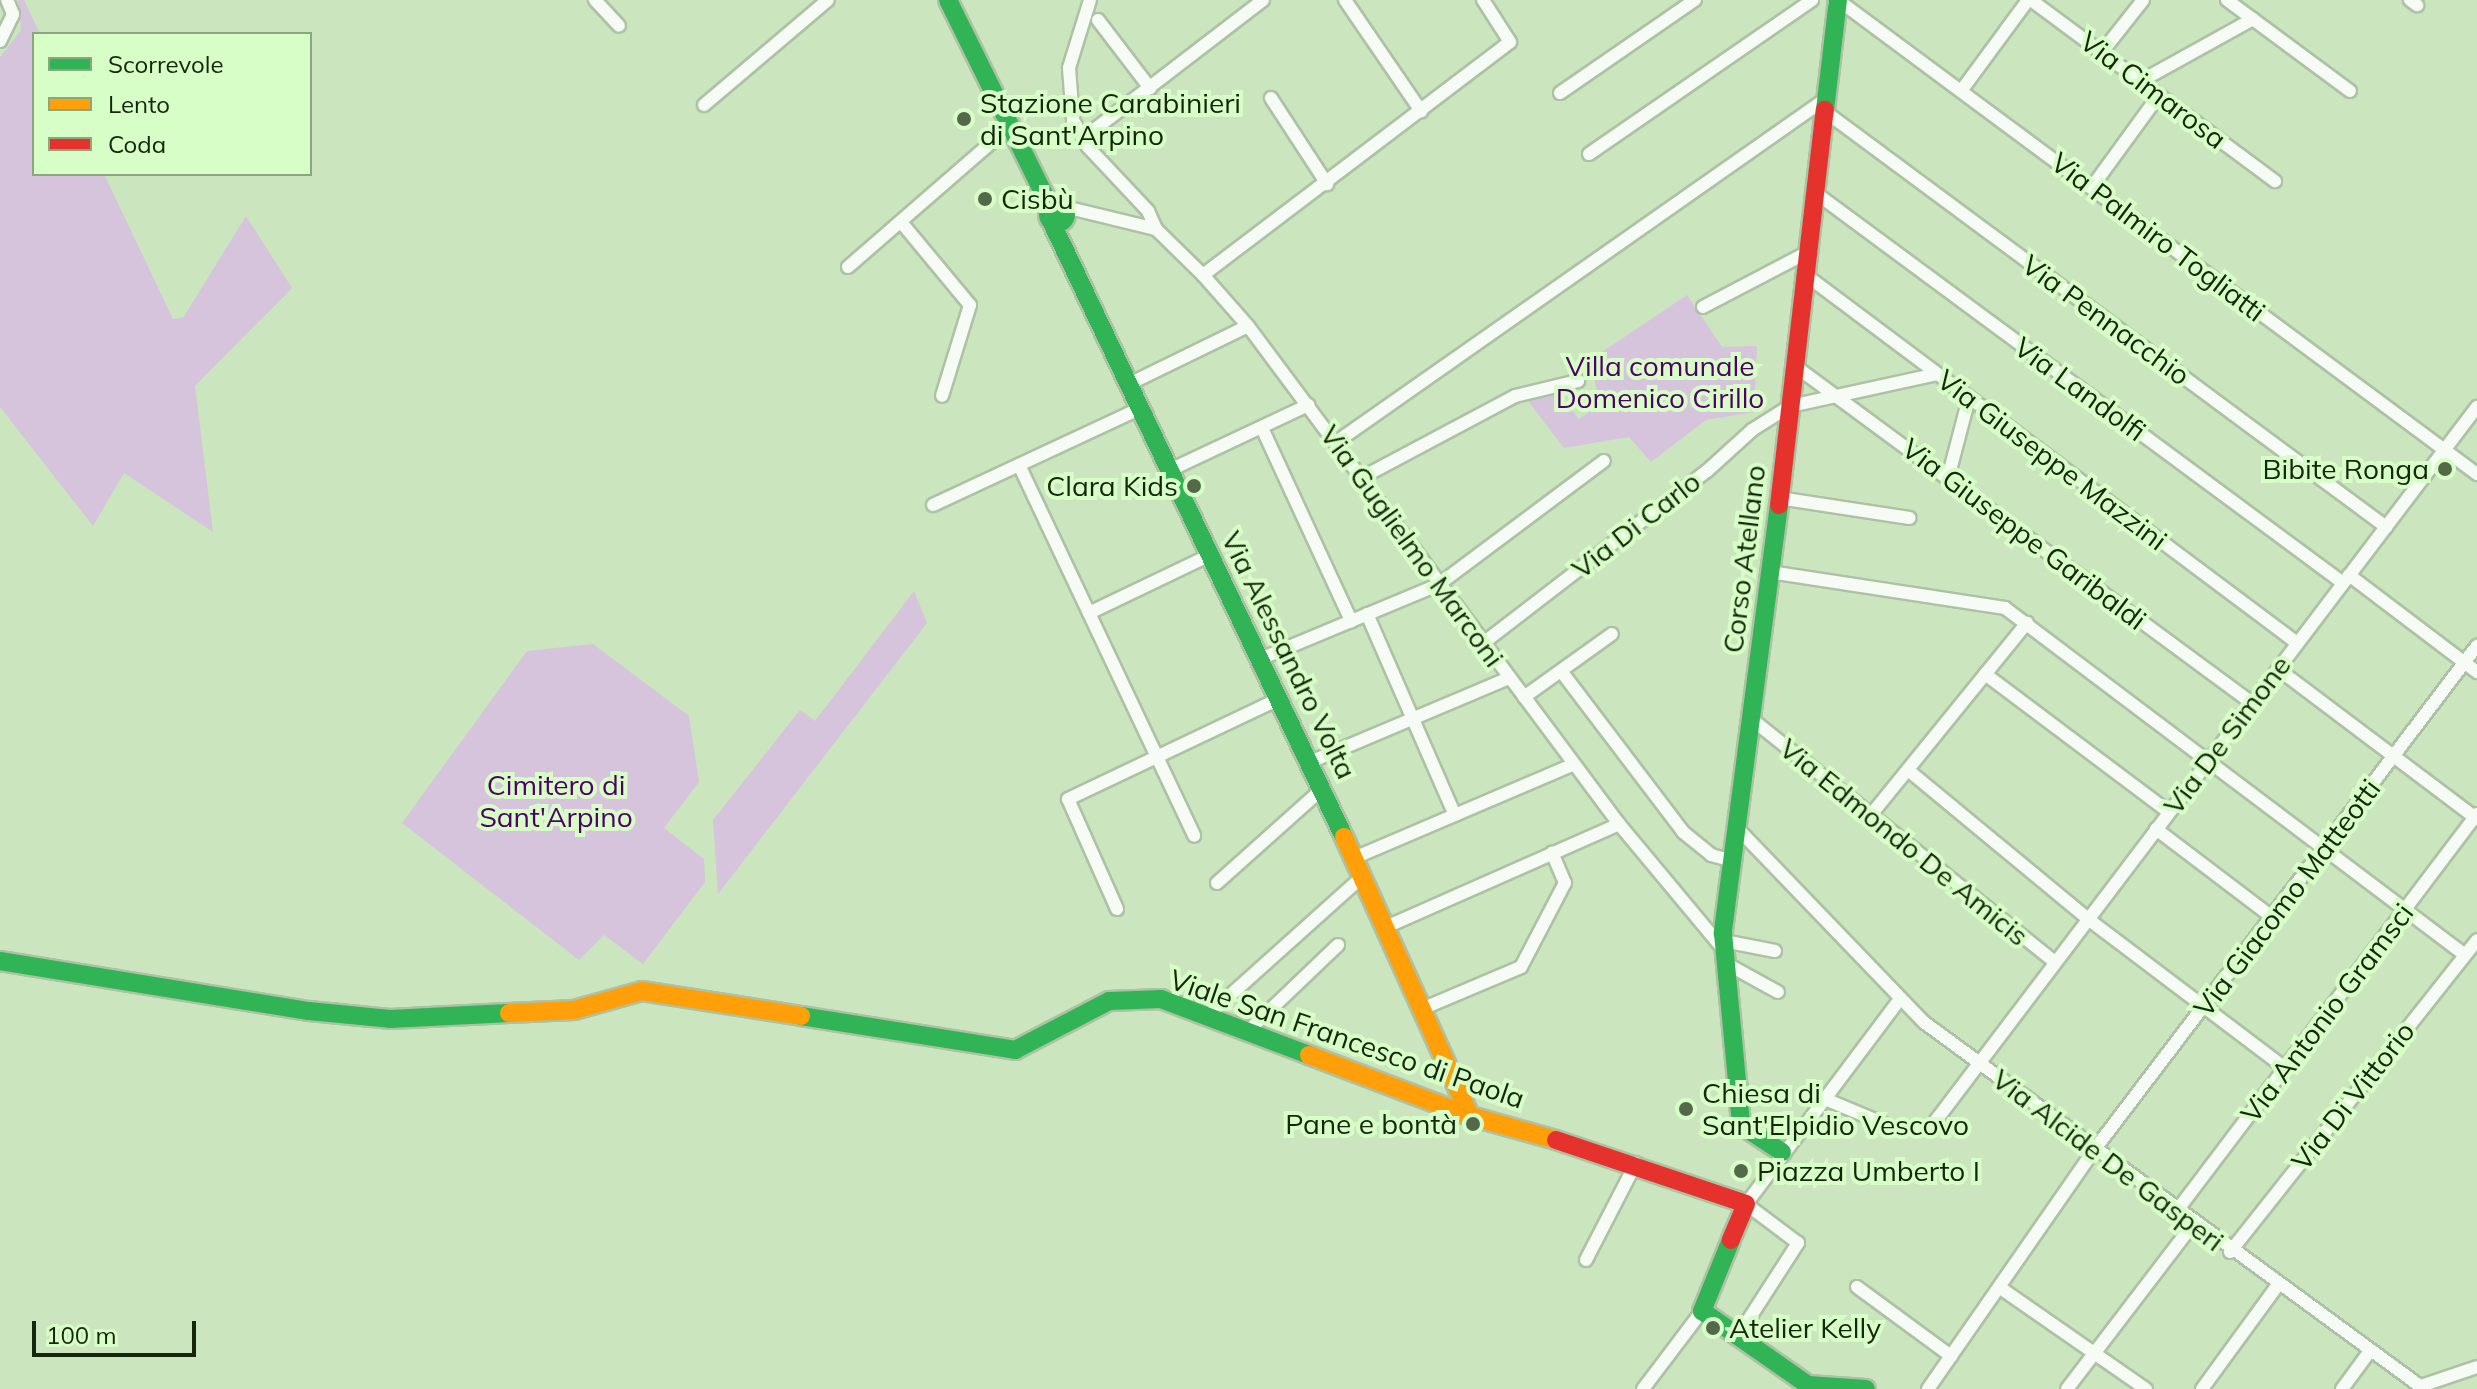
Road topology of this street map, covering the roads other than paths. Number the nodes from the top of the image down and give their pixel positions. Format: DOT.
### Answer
graph roads {
  1 [pos="7,0"];
  2 [pos="595,0"];
  3 [pos="828,0"];
  4 [pos="948,0"];
  5 [pos="1090,0"];
  6 [pos="1263,0"];
  7 [pos="1345,0"];
  8 [pos="1483,0"];
  9 [pos="1695,0"];
  10 [pos="1812,0"];
  11 [pos="1830,0"];
  12 [pos="1838,0"];
  13 [pos="2029,0"];
  14 [pos="2143,0"];
  15 [pos="2227,0"];
  16 [pos="2253,19"];
  17 [pos="1098,20"];
  18 [pos="619,26"];
  19 [pos="0,41"];
  20 [pos="2102,52"];
  21 [pos="2141,81"];
  22 [pos="1150,88"];
  23 [pos="1961,91"];
  24 [pos="2350,91"];
  25 [pos="1560,93"];
  26 [pos="2159,95"];
  27 [pos="1271,98"];
  28 [pos="704,105"];
  29 [pos="1828,105"];
  30 [pos="1421,111"];
  31 [pos="1008,128"];
  32 [pos="1082,139"];
  33 [pos="1589,154"];
  34 [pos="2275,181"];
  35 [pos="1327,184"];
  36 [pos="2092,187"];
  37 [pos="1817,194"];
  38 [pos="1062,213"];
  39 [pos="901,222"];
  40 [pos="1156,229"];
  41 [pos="1810,251"];
  42 [pos="848,267"];
  43 [pos="1203,275"];
  44 [pos="1807,276"];
  45 [pos="1703,307"];
  46 [pos="1248,326"];
  47 [pos="1795,366"];
  48 [pos="1937,374"];
  49 [pos="1578,381"];
  50 [pos="1129,384"];
  51 [pos="942,396"];
  52 [pos="1838,397"];
  53 [pos="1969,398"];
  54 [pos="1308,405"];
  55 [pos="1790,406"];
  56 [pos="2477,407"];
  57 [pos="1141,408"];
  58 [pos="1262,428"];
  59 [pos="1335,443"];
  60 [pos="2444,450"];
  61 [pos="1604,461"];
  62 [pos="1019,465"];
  63 [pos="1170,470"];
  64 [pos="2477,474"];
  65 [pos="1361,478"];
  66 [pos="1948,478"];
  67 [pos="1779,498"];
  68 [pos="933,505"];
  69 [pos="1909,518"];
  70 [pos="2386,527"];
  71 [pos="1210,555"];
  72 [pos="1770,572"];
  73 [pos="2346,579"];
  74 [pos="1438,585"];
  75 [pos="1089,613"];
  76 [pos="1367,614"];
  77 [pos="1351,621"];
  78 [pos="2027,623"];
  79 [pos="1612,634"];
  80 [pos="2297,643"];
  81 [pos="1482,644"];
  82 [pos="2477,646"];
  83 [pos="1260,659"];
  84 [pos="2464,662"];
  85 [pos="2278,669"];
  86 [pos="1561,671"];
  87 [pos="2477,672"];
  88 [pos="1985,674"];
  89 [pos="1509,678"];
  90 [pos="1524,697"];
  91 [pos="1279,699"];
  92 [pos="2252,703"];
  93 [pos="1412,719"];
  94 [pos="1754,721"];
  95 [pos="2394,756"];
  96 [pos="1157,757"];
  97 [pos="2210,758"];
  98 [pos="1310,762"];
  99 [pos="1574,764"];
  100 [pos="1908,770"];
  101 [pos="1322,789"];
  102 [pos="2169,812"];
  103 [pos="1455,815"];
  104 [pos="1870,816"];
  105 [pos="2476,817"];
  106 [pos="1619,824"];
  107 [pos="1738,829"];
  108 [pos="2156,829"];
  109 [pos="1194,836"];
  110 [pos="2325,847"];
  111 [pos="1552,853"];
  112 [pos="1354,858"];
  113 [pos="1730,860"];
  114 [pos="1363,876"];
  115 [pos="1217,883"];
  116 [pos="1117,909"];
  117 [pos="2406,909"];
  118 [pos="2272,917"];
  119 [pos="2088,919"];
  120 [pos="1386,927"];
  121 [pos="2477,940"];
  122 [pos="1338,945"];
  123 [pos="1721,947"];
  124 [pos="1775,951"];
  125 [pos="2465,955"];
  126 [pos="0,961"];
  127 [pos="2055,962"];
  128 [pos="1778,992"];
  129 [pos="1900,999"];
  130 [pos="2204,1007"];
  131 [pos="1424,1008"];
  132 [pos="1207,1016"];
  133 [pos="1247,1032"];
  134 [pos="1978,1063"];
  135 [pos="2285,1068"];
  136 [pos="1825,1099"];
  137 [pos="1470,1116"];
  138 [pos="2095,1149"];
  139 [pos="1782,1152"];
  140 [pos="1636,1163"];
  141 [pos="1746,1204"];
  142 [pos="2176,1212"];
  143 [pos="2193,1224"];
  144 [pos="2230,1252"];
  145 [pos="1586,1260"];
  146 [pos="2277,1286"];
  147 [pos="1857,1287"];
  148 [pos="1999,1287"];
  149 [pos="1702,1311"];
  150 [pos="1738,1336"];
  151 [pos="2370,1351"];
  152 [pos="2095,1352"];
  153 [pos="1951,1356"];
  154 [pos="2477,1367"];
  155 [pos="1808,1387"];
  156 [pos="2422,1388"];
  157 [pos="1643,1389"];
  158 [pos="1866,1389"];
  159 [pos="1928,1389"];
  160 [pos="2067,1389"];
  161 [pos="2146,1389"];
  162 [pos="2202,1389"];
  163 [pos="2342,1389"];
  1 -- 19 [label="street"];
  2 -- 18 [label="street"];
  3 -- 28 [label="street"];
  4 -- 31 [label="street, Via Alessandro Volta"];
  5 -- 32 [label="street"];
  6 -- 22 [label="street"];
  7 -- 30 [label="street"];
  8 -- 30 [label="street"];
  9 -- 25 [label="street"];
  10 -- 33 [label="street"];
  11 -- 12 [label="street"];
  12 -- 23 [label="street, Via Palmiro Togliatti"];
  12 -- 29 [label="street, Corso Atellano"];
  13 -- 20 [label="street, Via Cimarosa"];
  13 -- 23 [label="street"];
  14 -- 20 [label="street"];
  15 -- 16 [label="street"];
  16 -- 21 [label="street"];
  16 -- 24 [label="street"];
  17 -- 22 [label="street"];
  20 -- 21 [label="street, Via Cimarosa"];
  21 -- 26 [label="street, Via Cimarosa"];
  22 -- 32 [label="street"];
  23 -- 36 [label="street, Via Palmiro Togliatti"];
  26 -- 34 [label="street, Via Cimarosa"];
  26 -- 36 [label="street"];
  27 -- 35 [label="street"];
  29 -- 37 [label="street, Corso Atellano"];
  29 -- 59 [label="street"];
  29 -- 70 [label="street, Via Pennacchio"];
  30 -- 35 [label="street"];
  31 -- 38 [label="street, Via Alessandro Volta"];
  31 -- 39 [label="street"];
  32 -- 40 [label="street, Via Guglielmo Marconi"];
  35 -- 43 [label="street"];
  36 -- 60 [label="street, Via Palmiro Togliatti"];
  37 -- 41 [label="street, Corso Atellano"];
  37 -- 73 [label="street, Via Landolfi"];
  38 -- 40 [label="street"];
  38 -- 50 [label="street, Via Alessandro Volta"];
  39 -- 42 [label="street"];
  39 -- 51 [label="street"];
  40 -- 43 [label="street, Via Guglielmo Marconi"];
  41 -- 44 [label="street, Corso Atellano"];
  41 -- 45 [label="street"];
  43 -- 46 [label="street, Via Guglielmo Marconi"];
  44 -- 47 [label="street, Corso Atellano"];
  44 -- 48 [label="street, Via Giuseppe Mazzini"];
  46 -- 50 [label="street"];
  46 -- 54 [label="street, Via Guglielmo Marconi"];
  47 -- 52 [label="street, Via Giuseppe Garibaldi"];
  47 -- 55 [label="street, Corso Atellano"];
  48 -- 52 [label="street"];
  48 -- 53 [label="street, Via Giuseppe Mazzini"];
  49 -- 65 [label="street"];
  50 -- 57 [label="street, Via Alessandro Volta"];
  52 -- 55 [label="street"];
  52 -- 66 [label="street, Via Giuseppe Garibaldi"];
  53 -- 66 [label="street"];
  53 -- 80 [label="street, Via Giuseppe Mazzini"];
  54 -- 58 [label="street"];
  54 -- 59 [label="street, Via Guglielmo Marconi"];
  55 -- 67 [label="street, Corso Atellano"];
  55 -- 81 [label="street, Via Di Carlo"];
  56 -- 60 [label="street, Via De Simone"];
  57 -- 62 [label="street"];
  57 -- 63 [label="street, Via Alessandro Volta"];
  58 -- 63 [label="street"];
  58 -- 77 [label="street"];
  59 -- 65 [label="street, Via Guglielmo Marconi"];
  60 -- 64 [label="street, Via Palmiro Togliatti"];
  60 -- 70 [label="street, Via De Simone"];
  61 -- 74 [label="street"];
  62 -- 68 [label="street"];
  62 -- 75 [label="street"];
  63 -- 71 [label="street, Via Alessandro Volta"];
  65 -- 74 [label="street, Via Guglielmo Marconi"];
  66 -- 92 [label="street, Via Giuseppe Garibaldi"];
  67 -- 69 [label="street"];
  67 -- 72 [label="street, Corso Atellano"];
  70 -- 73 [label="street, Via De Simone"];
  71 -- 75 [label="street"];
  71 -- 83 [label="street, Via Alessandro Volta"];
  72 -- 78 [label="street"];
  72 -- 94 [label="street, Corso Atellano"];
  73 -- 80 [label="street, Via De Simone"];
  73 -- 84 [label="street, Via Landolfi"];
  74 -- 76 [label="street"];
  74 -- 81 [label="street, Via Guglielmo Marconi"];
  75 -- 96 [label="street"];
  76 -- 77 [label="street"];
  76 -- 93 [label="street"];
  77 -- 83 [label="street"];
  78 -- 88 [label="street"];
  78 -- 97 [label="street"];
  79 -- 86 [label="street"];
  80 -- 85 [label="street, Via De Simone"];
  81 -- 89 [label="street, Via Guglielmo Marconi"];
  82 -- 84 [label="street, Via Giacomo Matteotti"];
  83 -- 91 [label="street, Via Alessandro Volta"];
  84 -- 87 [label="street, Via Landolfi"];
  84 -- 95 [label="street, Via Giacomo Matteotti"];
  85 -- 92 [label="street, Via De Simone"];
  85 -- 95 [label="street"];
  86 -- 90 [label="street"];
  86 -- 113 [label="street"];
  88 -- 100 [label="street"];
  88 -- 102 [label="street"];
  89 -- 90 [label="street, Via Guglielmo Marconi"];
  89 -- 93 [label="street"];
  90 -- 99 [label="street, Via Guglielmo Marconi"];
  91 -- 96 [label="street"];
  91 -- 98 [label="street, Via Alessandro Volta"];
  92 -- 97 [label="street, Via De Simone"];
  93 -- 98 [label="street"];
  93 -- 103 [label="street"];
  94 -- 104 [label="street, Via Edmondo De Amicis"];
  94 -- 107 [label="street, Corso Atellano"];
  95 -- 105 [label="street"];
  95 -- 110 [label="street, Via Giacomo Matteotti"];
  96 -- 109 [label="street"];
  96 -- 116 [label="street"];
  97 -- 102 [label="street, Via De Simone"];
  97 -- 110 [label="street"];
  98 -- 101 [label="street, Via Alessandro Volta"];
  99 -- 103 [label="street"];
  99 -- 106 [label="street, Via Guglielmo Marconi"];
  100 -- 104 [label="street"];
  100 -- 119 [label="street"];
  101 -- 112 [label="street, Via Alessandro Volta"];
  101 -- 115 [label="street"];
  102 -- 108 [label="street, Via De Simone"];
  103 -- 112 [label="street"];
  104 -- 127 [label="street, Via Edmondo De Amicis"];
  105 -- 117 [label="street, Via Antonio Gramsci"];
  106 -- 111 [label="street"];
  106 -- 123 [label="street, Via Guglielmo Marconi"];
  107 -- 113 [label="street, Corso Atellano"];
  107 -- 129 [label="street, Via Alcide De Gasperi"];
  108 -- 118 [label="street"];
  108 -- 119 [label="street, Via De Simone"];
  110 -- 117 [label="street"];
  110 -- 118 [label="street, Via Giacomo Matteotti"];
  111 -- 120 [label="street"];
  111 -- 131 [label="street"];
  112 -- 114 [label="street, Via Alessandro Volta"];
  113 -- 123 [label="street, Corso Atellano"];
  114 -- 120 [label="street, Via Alessandro Volta"];
  114 -- 132 [label="street"];
  117 -- 125 [label="street"];
  117 -- 135 [label="street, Via Antonio Gramsci"];
  118 -- 130 [label="street, Via Giacomo Matteotti"];
  119 -- 127 [label="street, Via De Simone"];
  119 -- 130 [label="street"];
  120 -- 131 [label="street, Via Alessandro Volta"];
  121 -- 125 [label="street, Via Di Vittorio"];
  122 -- 133 [label="street"];
  123 -- 124 [label="street"];
  123 -- 128 [label="street"];
  123 -- 139 [label="street, Corso Atellano"];
  125 -- 144 [label="street, Via Di Vittorio"];
  126 -- 132 [label="street, Viale San Francesco di Paola"];
  127 -- 134 [label="street, Via De Simone"];
  129 -- 134 [label="street, Via Alcide De Gasperi"];
  129 -- 136 [label="street"];
  130 -- 135 [label="street"];
  130 -- 138 [label="street, Via Giacomo Matteotti"];
  131 -- 137 [label="street, Via Alessandro Volta"];
  132 -- 133 [label="street, Viale San Francesco di Paola"];
  133 -- 137 [label="street, Viale San Francesco di Paola"];
  134 -- 136 [label="street, Via De Simone"];
  134 -- 138 [label="street, Via Alcide De Gasperi"];
  135 -- 142 [label="street, Via Antonio Gramsci"];
  136 -- 139 [label="street"];
  137 -- 140 [label="street, Viale San Francesco di Paola"];
  138 -- 142 [label="street, Via Alcide De Gasperi"];
  138 -- 148 [label="street, Via Giacomo Matteotti"];
  139 -- 141 [label="street"];
  140 -- 141 [label="street, Viale San Francesco di Paola"];
  140 -- 145 [label="street"];
  141 -- 149 [label="street"];
  141 -- 150 [label="street"];
  142 -- 143 [label="street, Via Alcide De Gasperi"];
  143 -- 144 [label="street, Via Alcide De Gasperi"];
  143 -- 152 [label="street"];
  144 -- 146 [label="street, Via Alcide De Gasperi"];
  146 -- 151 [label="street, Via Alcide De Gasperi"];
  146 -- 162 [label="street"];
  147 -- 153 [label="street"];
  148 -- 152 [label="street"];
  148 -- 153 [label="street, Via Giacomo Matteotti"];
  149 -- 150 [label="street"];
  149 -- 157 [label="street"];
  150 -- 155 [label="street"];
  151 -- 156 [label="street, Via Alcide De Gasperi"];
  151 -- 163 [label="street"];
  152 -- 160 [label="street"];
  152 -- 161 [label="street"];
  153 -- 159 [label="street, Via Giacomo Matteotti"];
  154 -- 156 [label="street"];
  155 -- 158 [label="street"];
}
